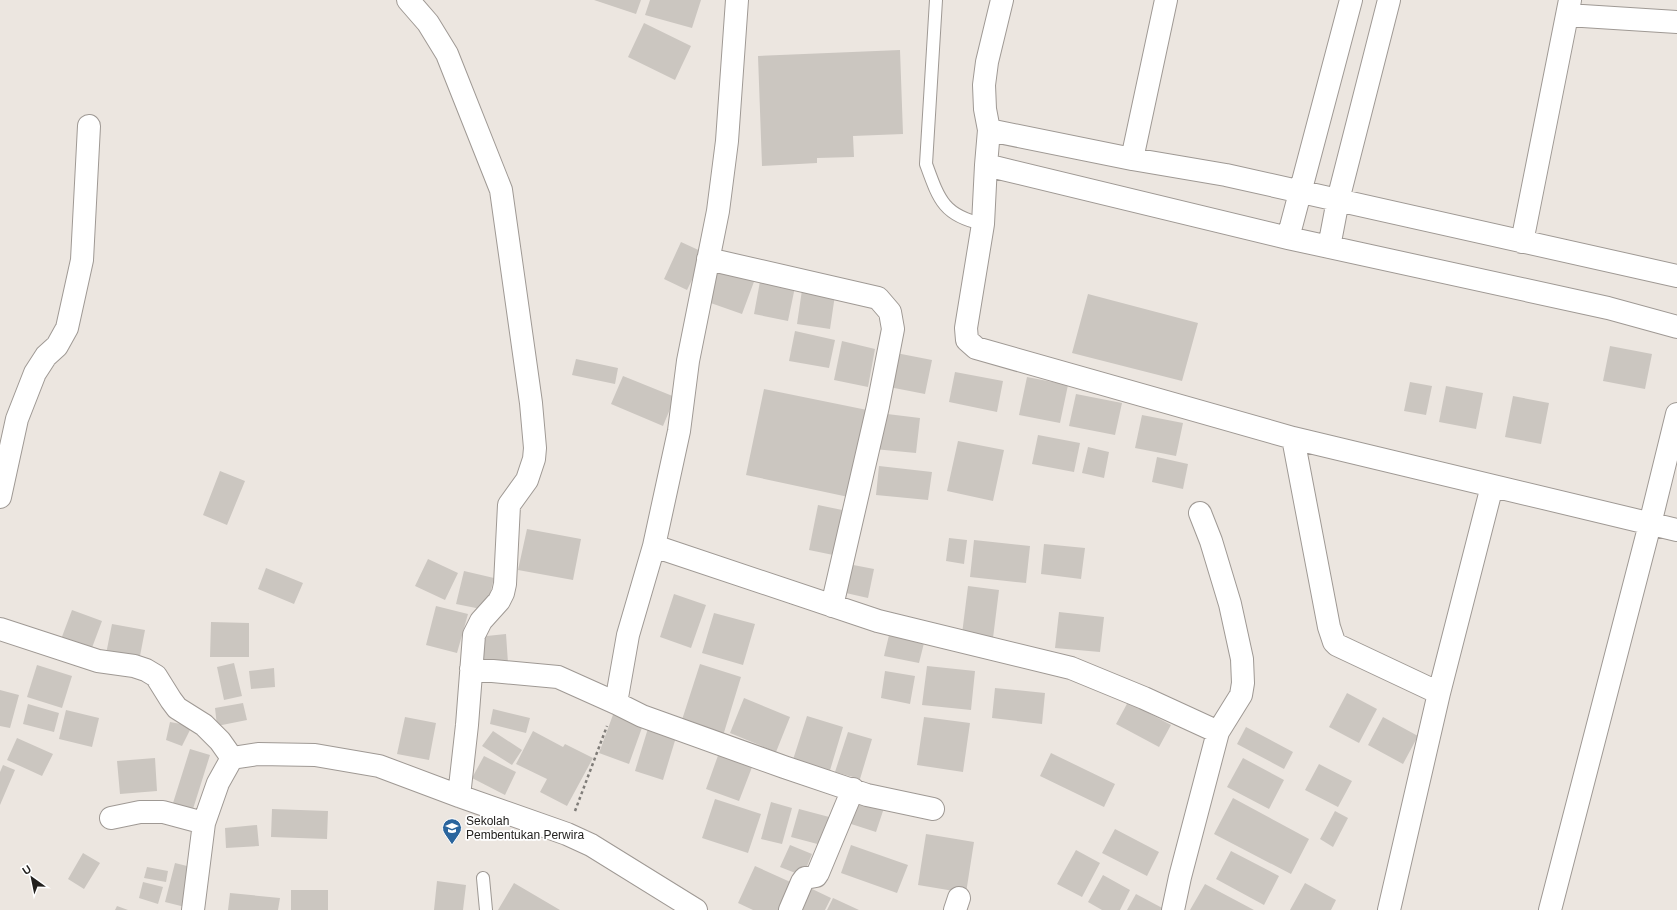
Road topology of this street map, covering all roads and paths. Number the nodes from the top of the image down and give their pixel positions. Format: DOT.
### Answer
graph roads {
  1 [pos="408,0"];
  2 [pos="737,0"];
  3 [pos="936,0"];
  4 [pos="1002,0"];
  5 [pos="1166,0"];
  6 [pos="1351,0"];
  7 [pos="1389,0"];
  8 [pos="1569,7"];
  9 [pos="1677,22"];
  10 [pos="89,126"];
  11 [pos="989,130"];
  12 [pos="1132,159"];
  13 [pos="986,165"];
  14 [pos="1300,192"];
  15 [pos="1338,200"];
  16 [pos="983,224"];
  17 [pos="1288,238"];
  18 [pos="1522,242"];
  19 [pos="1329,247"];
  20 [pos="708,259"];
  21 [pos="1676,272"];
  22 [pos="1677,328"];
  23 [pos="1677,414"];
  24 [pos="1293,438"];
  25 [pos="1492,486"];
  26 [pos="0,497"];
  27 [pos="1200,513"];
  28 [pos="1650,524"];
  29 [pos="1677,530"];
  30 [pos="654,546"];
  31 [pos="832,606"];
  32 [pos="0,629"];
  33 [pos="471,669"];
  34 [pos="1439,693"];
  35 [pos="616,703"];
  36 [pos="1218,732"];
  37 [pos="232,758"];
  38 [pos="853,789"];
  39 [pos="459,796"];
  40 [pos="933,809"];
  41 [pos="111,818"];
  42 [pos="204,823"];
  43 [pos="567,834"];
  44 [pos="483,878"];
  45 [pos="193,910"];
  46 [pos="486,910"];
  47 [pos="696,910"];
  48 [pos="790,910"];
  49 [pos="1173,910"];
  50 [pos="1389,910"];
  51 [pos="1550,910"];
  1 -- 33 [label="street"];
  2 -- 20 [label="street"];
  3 -- 16 [label="lane"];
  4 -- 11 [label="street"];
  5 -- 12 [label="street"];
  6 -- 14 [label="street"];
  7 -- 15 [label="street"];
  8 -- 9 [label="street"];
  8 -- 18 [label="street"];
  10 -- 26 [label="street"];
  11 -- 12 [label="street"];
  11 -- 13 [label="street"];
  12 -- 14 [label="street"];
  13 -- 16 [label="street"];
  13 -- 17 [label="street"];
  14 -- 15 [label="street"];
  14 -- 17 [label="street"];
  15 -- 18 [label="street"];
  15 -- 19 [label="street"];
  16 -- 24 [label="street"];
  17 -- 19 [label="street"];
  18 -- 21 [label="street"];
  19 -- 22 [label="street"];
  20 -- 30 [label="street"];
  20 -- 31 [label="street"];
  23 -- 28 [label="street"];
  24 -- 25 [label="street"];
  24 -- 34 [label="street"];
  25 -- 28 [label="street"];
  25 -- 34 [label="street"];
  27 -- 36 [label="street"];
  28 -- 29 [label="street"];
  28 -- 51 [label="street"];
  30 -- 31 [label="street"];
  30 -- 35 [label="street"];
  31 -- 36 [label="street"];
  32 -- 37 [label="street"];
  33 -- 35 [label="street"];
  33 -- 39 [label="street"];
  34 -- 50 [label="street"];
  35 -- 38 [label="street"];
  35 -- 43 [label="path"];
  36 -- 49 [label="street"];
  37 -- 39 [label="street"];
  37 -- 42 [label="street"];
  38 -- 40 [label="street"];
  38 -- 48 [label="street"];
  39 -- 43 [label="street"];
  41 -- 42 [label="street"];
  42 -- 45 [label="street"];
  43 -- 47 [label="street"];
  44 -- 46 [label="lane"];
}
